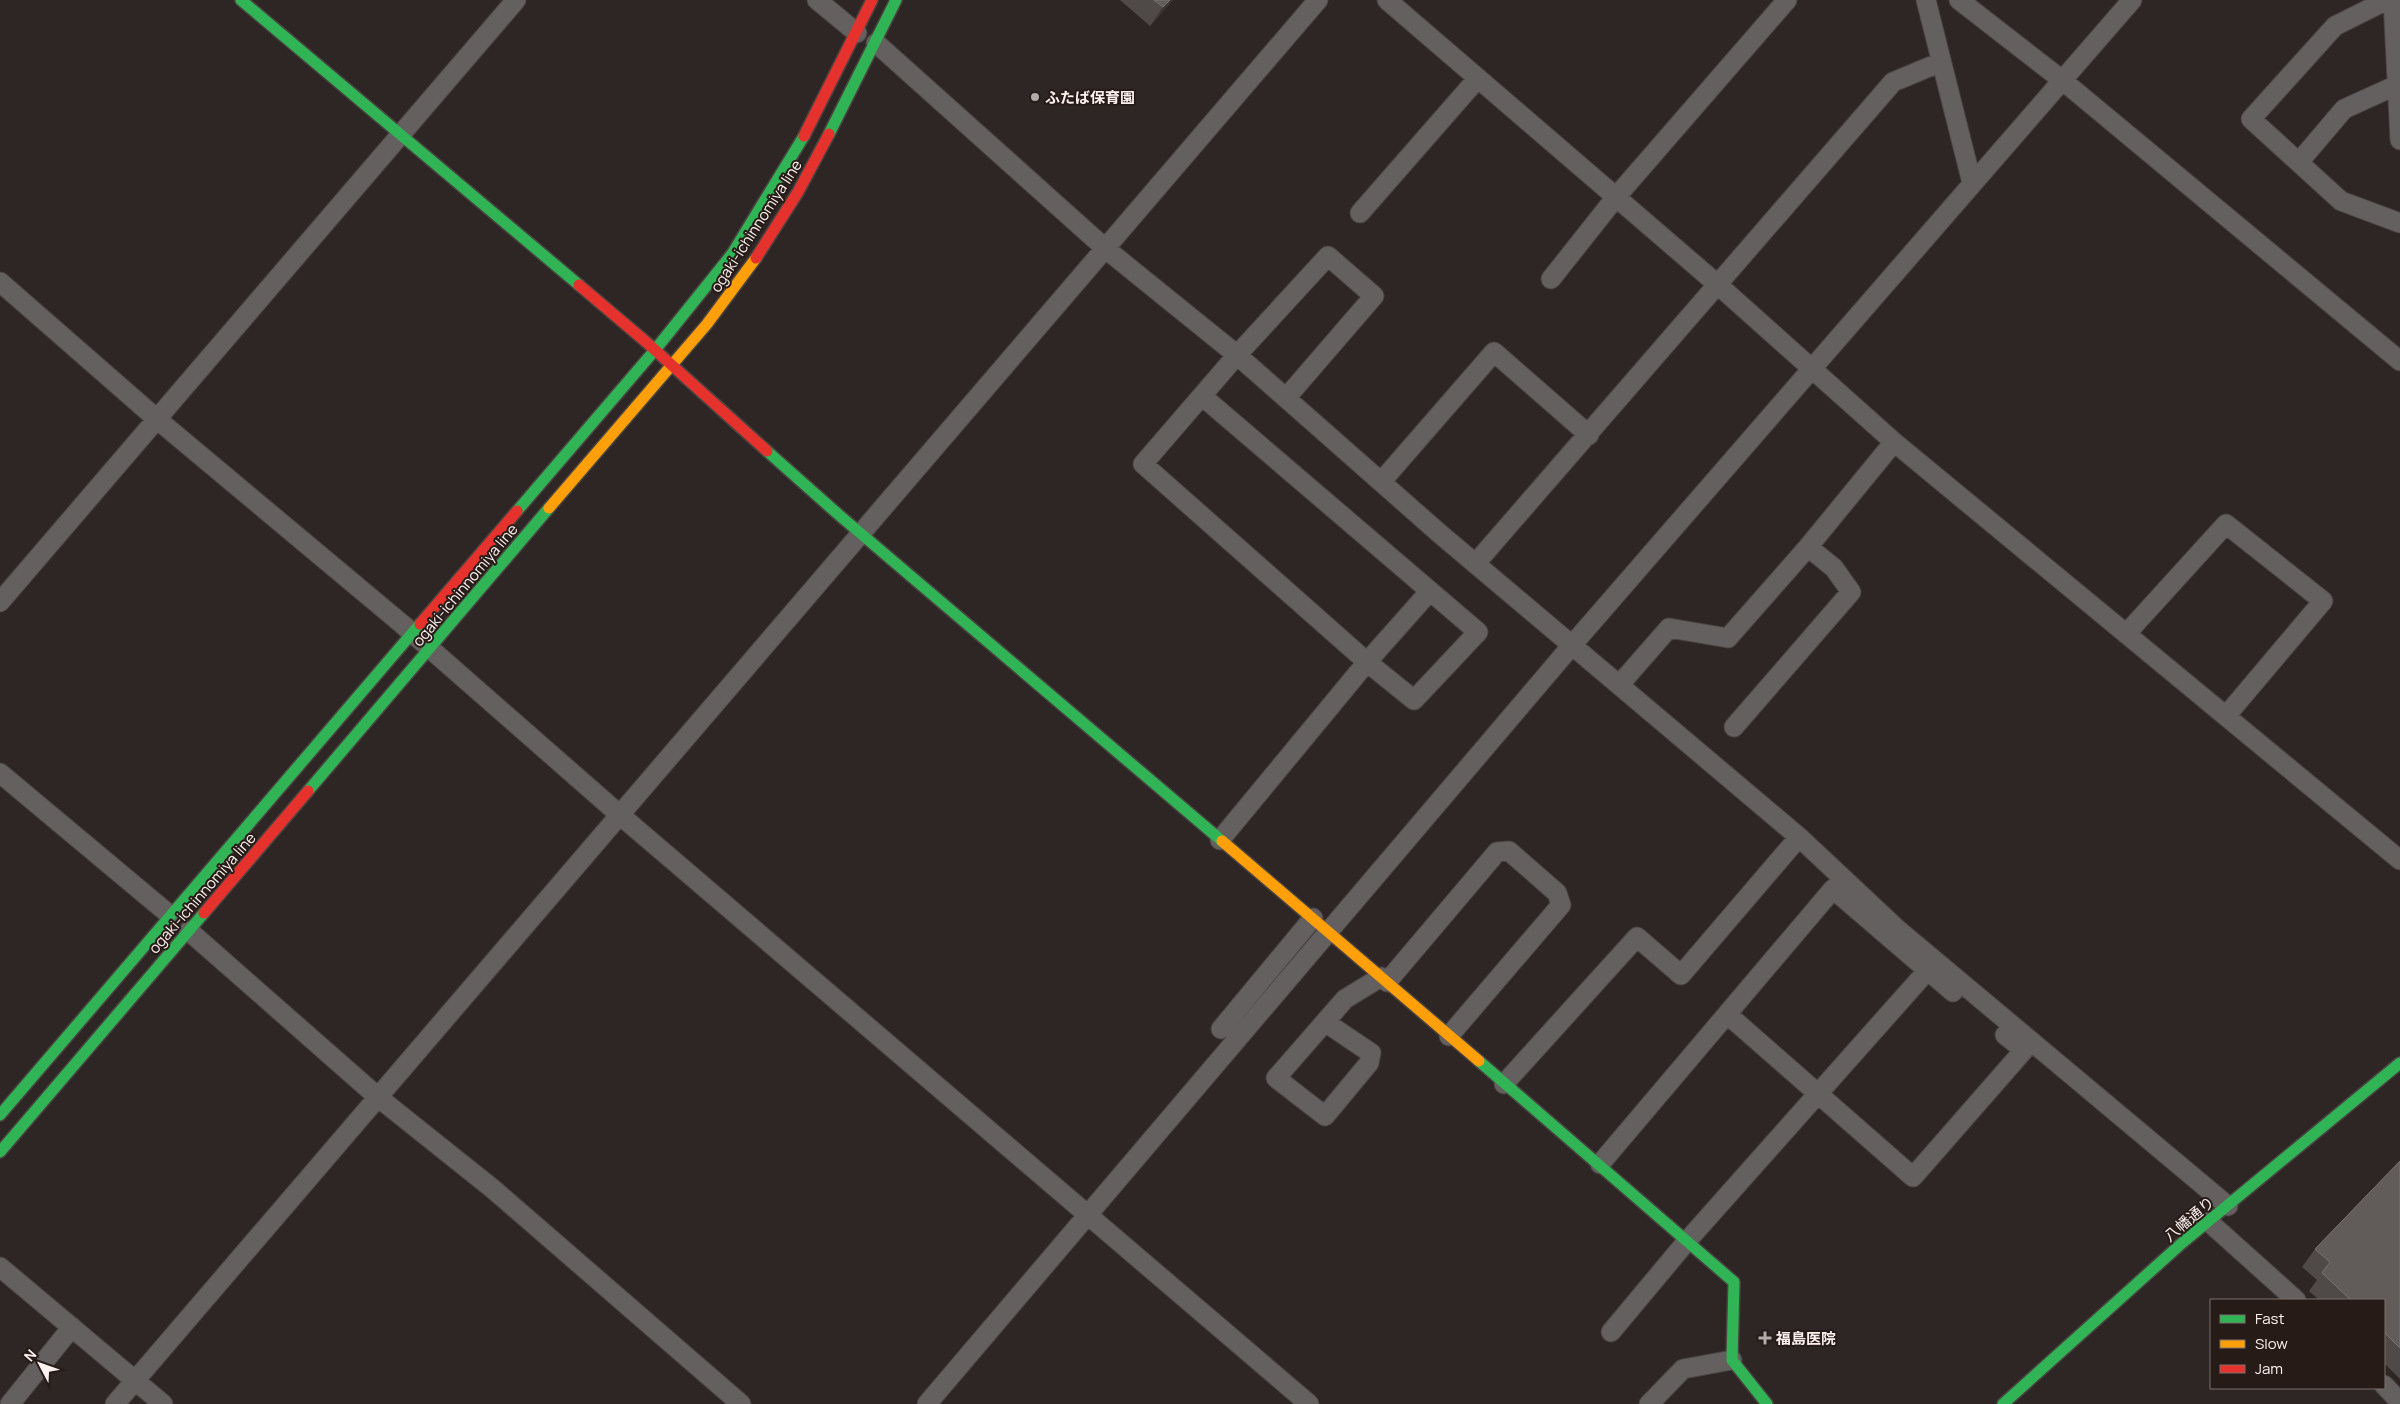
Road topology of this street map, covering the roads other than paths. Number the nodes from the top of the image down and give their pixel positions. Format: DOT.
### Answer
graph roads {
  1 [pos="241,0"];
  2 [pos="516,0"];
  3 [pos="818,0"];
  4 [pos="872,0"];
  5 [pos="896,0"];
  6 [pos="1318,0"];
  7 [pos="1387,0"];
  8 [pos="1787,0"];
  9 [pos="1926,0"];
  10 [pos="1959,0"];
  11 [pos="2132,0"];
  12 [pos="2386,0"];
  13 [pos="2393,0"];
  14 [pos="856,33"];
  15 [pos="876,43"];
  16 [pos="1940,62"];
  17 [pos="1478,78"];
  18 [pos="2062,80"];
  19 [pos="2397,85"];
  20 [pos="400,134"];
  21 [pos="2400,140"];
  22 [pos="2299,162"];
  23 [pos="1972,183"];
  24 [pos="1616,197"];
  25 [pos="1360,213"];
  26 [pos="2400,223"];
  27 [pos="1106,249"];
  28 [pos="1551,279"];
  29 [pos="0,282"];
  30 [pos="1717,284"];
  31 [pos="655,350"];
  32 [pos="1237,355"];
  33 [pos="2400,361"];
  34 [pos="672,366"];
  35 [pos="1810,369"];
  36 [pos="1202,396"];
  37 [pos="1286,398"];
  38 [pos="158,420"];
  39 [pos="1589,435"];
  40 [pos="1894,442"];
  41 [pos="1381,482"];
  42 [pos="862,534"];
  43 [pos="1808,547"];
  44 [pos="1476,563"];
  45 [pos="1430,591"];
  46 [pos="0,602"];
  47 [pos="412,633"];
  48 [pos="2126,634"];
  49 [pos="1573,644"];
  50 [pos="430,649"];
  51 [pos="1367,662"];
  52 [pos="1620,684"];
  53 [pos="2226,716"];
  54 [pos="1734,727"];
  55 [pos="0,773"];
  56 [pos="620,815"];
  57 [pos="1799,837"];
  58 [pos="1220,840"];
  59 [pos="2400,860"];
  60 [pos="171,916"];
  61 [pos="1313,918"];
  62 [pos="189,931"];
  63 [pos="1329,932"];
  64 [pos="1927,971"];
  65 [pos="1384,980"];
  66 [pos="1726,1014"];
  67 [pos="1325,1022"];
  68 [pos="1221,1029"];
  69 [pos="1449,1036"];
  70 [pos="2400,1063"];
  71 [pos="1504,1084"];
  72 [pos="1819,1094"];
  73 [pos="379,1098"];
  74 [pos="0,1115"];
  75 [pos="0,1152"];
  76 [pos="1600,1164"];
  77 [pos="2228,1206"];
  78 [pos="1088,1215"];
  79 [pos="2209,1222"];
  80 [pos="1687,1241"];
  81 [pos="0,1267"];
  82 [pos="2295,1299"];
  83 [pos="72,1327"];
  84 [pos="1611,1332"];
  85 [pos="1732,1360"];
  86 [pos="136,1380"];
  87 [pos="2385,1386"];
  88 [pos="2400,1402"];
  89 [pos="10,1404"];
  90 [pos="115,1404"];
  91 [pos="164,1404"];
  92 [pos="740,1404"];
  93 [pos="927,1404"];
  94 [pos="1310,1404"];
  95 [pos="1649,1404"];
  96 [pos="1768,1404"];
  97 [pos="2003,1404"];
  1 -- 20 [label="main road"];
  2 -- 20 [label="street"];
  3 -- 14 [label="street"];
  4 -- 14 [label="main road, ogaki-ichinnomiya line"];
  5 -- 15 [label="main road, ogaki-ichinnomiya line"];
  6 -- 27 [label="street"];
  7 -- 17 [label="street"];
  8 -- 24 [label="street"];
  9 -- 16 [label="street"];
  10 -- 18 [label="street"];
  11 -- 18 [label="street"];
  12 -- 22 [label="street"];
  13 -- 19 [label="street"];
  14 -- 31 [label="main road, ogaki-ichinnomiya line"];
  15 -- 27 [label="street"];
  15 -- 34 [label="main road, ogaki-ichinnomiya line"];
  16 -- 23 [label="street"];
  16 -- 30 [label="street"];
  17 -- 24 [label="street"];
  17 -- 25 [label="street"];
  18 -- 23 [label="street"];
  18 -- 33 [label="street"];
  19 -- 21 [label="street"];
  19 -- 22 [label="street"];
  20 -- 31 [label="main road"];
  20 -- 38 [label="street"];
  22 -- 26 [label="street"];
  23 -- 35 [label="street"];
  24 -- 28 [label="street"];
  24 -- 30 [label="street"];
  27 -- 32 [label="street"];
  27 -- 42 [label="street"];
  29 -- 38 [label="street"];
  30 -- 35 [label="street"];
  30 -- 39 [label="street"];
  31 -- 34 [label="main road"];
  31 -- 47 [label="main road, ogaki-ichinnomiya line"];
  32 -- 36 [label="street"];
  32 -- 37 [label="street"];
  32 -- 37 [label="street"];
  34 -- 42 [label="main road"];
  34 -- 50 [label="main road, ogaki-ichinnomiya line"];
  35 -- 40 [label="street"];
  35 -- 49 [label="street"];
  36 -- 45 [label="street"];
  36 -- 51 [label="street"];
  37 -- 41 [label="street"];
  38 -- 46 [label="street"];
  38 -- 47 [label="street"];
  39 -- 41 [label="street"];
  39 -- 44 [label="street"];
  40 -- 43 [label="street"];
  40 -- 48 [label="street"];
  41 -- 44 [label="street"];
  42 -- 56 [label="street"];
  42 -- 58 [label="main road"];
  43 -- 52 [label="street"];
  43 -- 54 [label="street"];
  44 -- 49 [label="street"];
  45 -- 51 [label="street"];
  45 -- 51 [label="street"];
  47 -- 50 [label="street"];
  47 -- 60 [label="main road, ogaki-ichinnomiya line"];
  48 -- 53 [label="street"];
  48 -- 53 [label="street"];
  49 -- 52 [label="street"];
  49 -- 63 [label="street"];
  50 -- 56 [label="street"];
  50 -- 62 [label="main road, ogaki-ichinnomiya line"];
  51 -- 58 [label="street"];
  52 -- 57 [label="street"];
  53 -- 59 [label="street"];
  55 -- 60 [label="street"];
  56 -- 73 [label="street"];
  56 -- 78 [label="street"];
  57 -- 71 [label="street"];
  57 -- 77 [label="street"];
  58 -- 61 [label="main road"];
  60 -- 74 [label="main road, ogaki-ichinnomiya line"];
  61 -- 63 [label="main road"];
  61 -- 68 [label="street"];
  62 -- 73 [label="street"];
  62 -- 75 [label="main road, ogaki-ichinnomiya line"];
  63 -- 65 [label="main road"];
  63 -- 78 [label="street"];
  64 -- 66 [label="street"];
  64 -- 72 [label="street"];
  64 -- 72 [label="street"];
  65 -- 67 [label="street"];
  65 -- 69 [label="main road"];
  65 -- 69 [label="street"];
  66 -- 72 [label="street"];
  66 -- 76 [label="street"];
  67 -- 67 [label="street"];
  69 -- 71 [label="main road"];
  70 -- 77 [label="main road, 八幡通り"];
  71 -- 76 [label="main road"];
  72 -- 80 [label="street"];
  73 -- 86 [label="street"];
  73 -- 92 [label="street"];
  76 -- 80 [label="main road"];
  77 -- 79 [label="main road, 八幡通り"];
  78 -- 93 [label="street"];
  78 -- 94 [label="street"];
  79 -- 82 [label="street"];
  79 -- 97 [label="main road, 八幡通り"];
  80 -- 84 [label="street"];
  80 -- 85 [label="main road"];
  81 -- 83 [label="street"];
  83 -- 86 [label="street"];
  83 -- 89 [label="street"];
  85 -- 95 [label="street"];
  85 -- 96 [label="main road"];
  86 -- 90 [label="street"];
  86 -- 91 [label="street"];
  87 -- 88 [label="street"];
}
